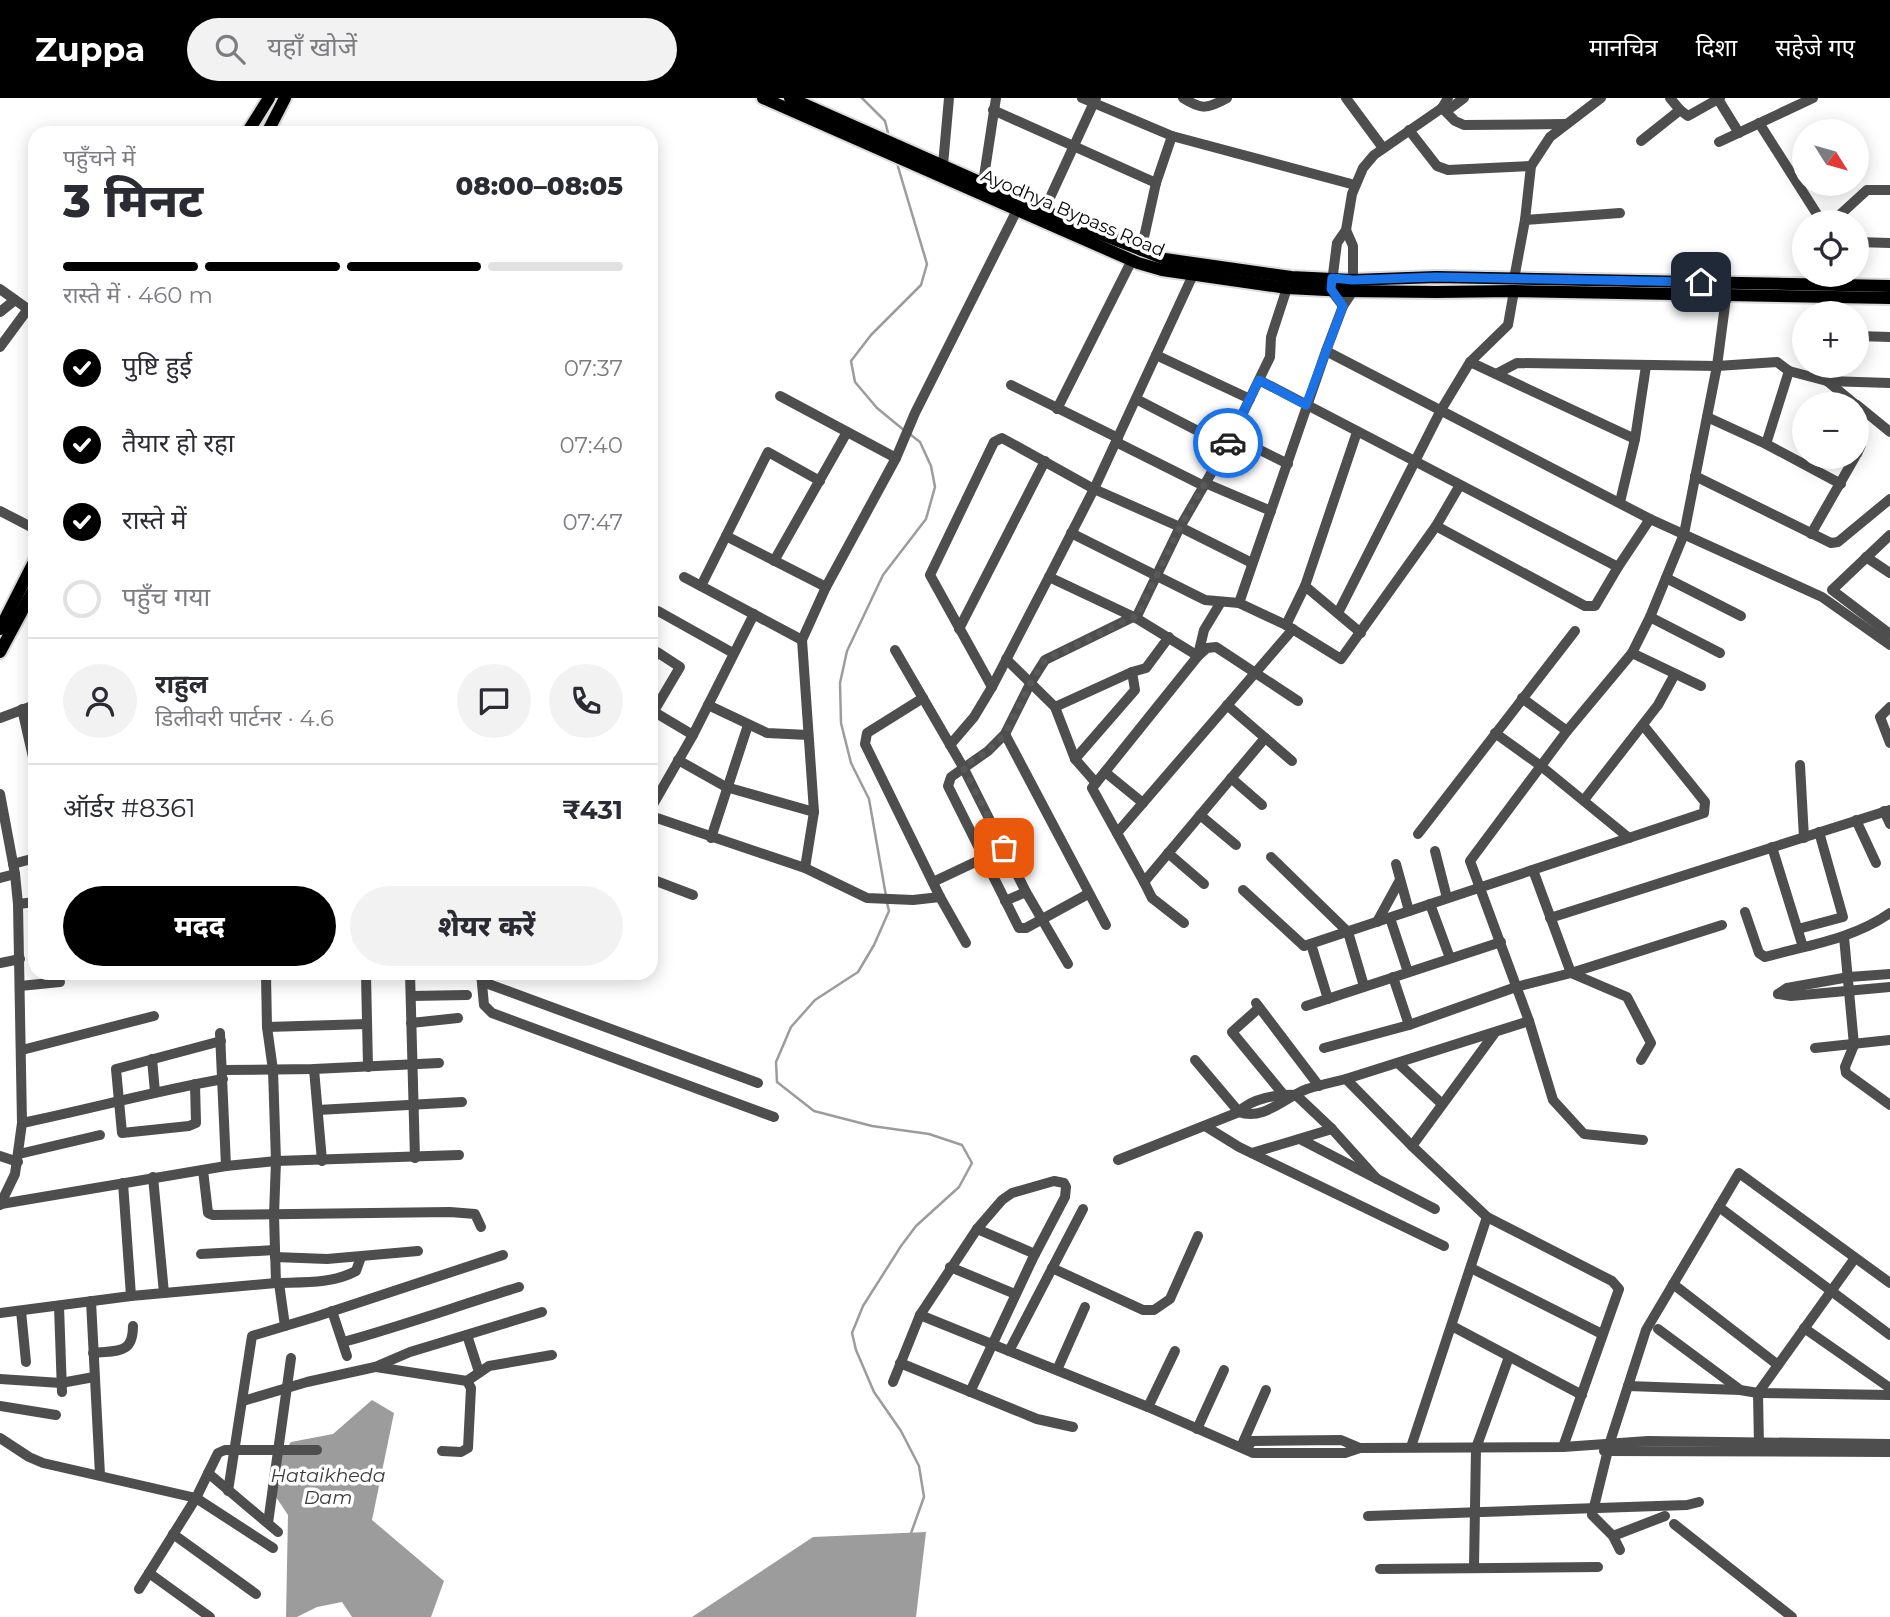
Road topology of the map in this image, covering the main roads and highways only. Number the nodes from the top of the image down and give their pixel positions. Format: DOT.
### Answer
graph roads {
  1 [pos="269,98"];
  2 [pos="285,98"];
  3 [pos="763,98"];
  4 [pos="790,98"];
  5 [pos="251,126"];
  6 [pos="271,126"];
  7 [pos="864,137"];
  8 [pos="921,161"];
  9 [pos="1019,205"];
  10 [pos="1193,270"];
  11 [pos="1792,282"];
  12 [pos="1331,284"];
  13 [pos="1869,284"];
  14 [pos="1890,286"];
  15 [pos="1727,289"];
  16 [pos="1890,298"];
  17 [pos="28,575"];
  18 [pos="28,600"];
  19 [pos="0,629"];
  20 [pos="0,652"];
  1 -- 5 [label="main road"];
  2 -- 6 [label="main road"];
  3 -- 7 [label="main road, Ayodhya Bypass Road"];
  4 -- 7 [label="main road, Ayodhya Bypass Road"];
  7 -- 8 [label="main road, Ayodhya Bypass Road"];
  8 -- 9 [label="main road, Ayodhya Bypass Road"];
  8 -- 9 [label="main road, Ayodhya Bypass Road"];
  9 -- 10 [label="main road, Ayodhya Bypass Road"];
  10 -- 12 [label="main road, Ayodhya Bypass Road"];
  10 -- 12 [label="main road, Ayodhya Bypass Road"];
  11 -- 15 [label="main road, Ayodhya Bypass Road"];
  12 -- 15 [label="main road, Ayodhya Bypass Road"];
  13 -- 14 [label="main road, Ayodhya Bypass Road"];
  15 -- 16 [label="main road, Ayodhya Bypass Road"];
  17 -- 19 [label="main road"];
  18 -- 20 [label="main road"];
}
